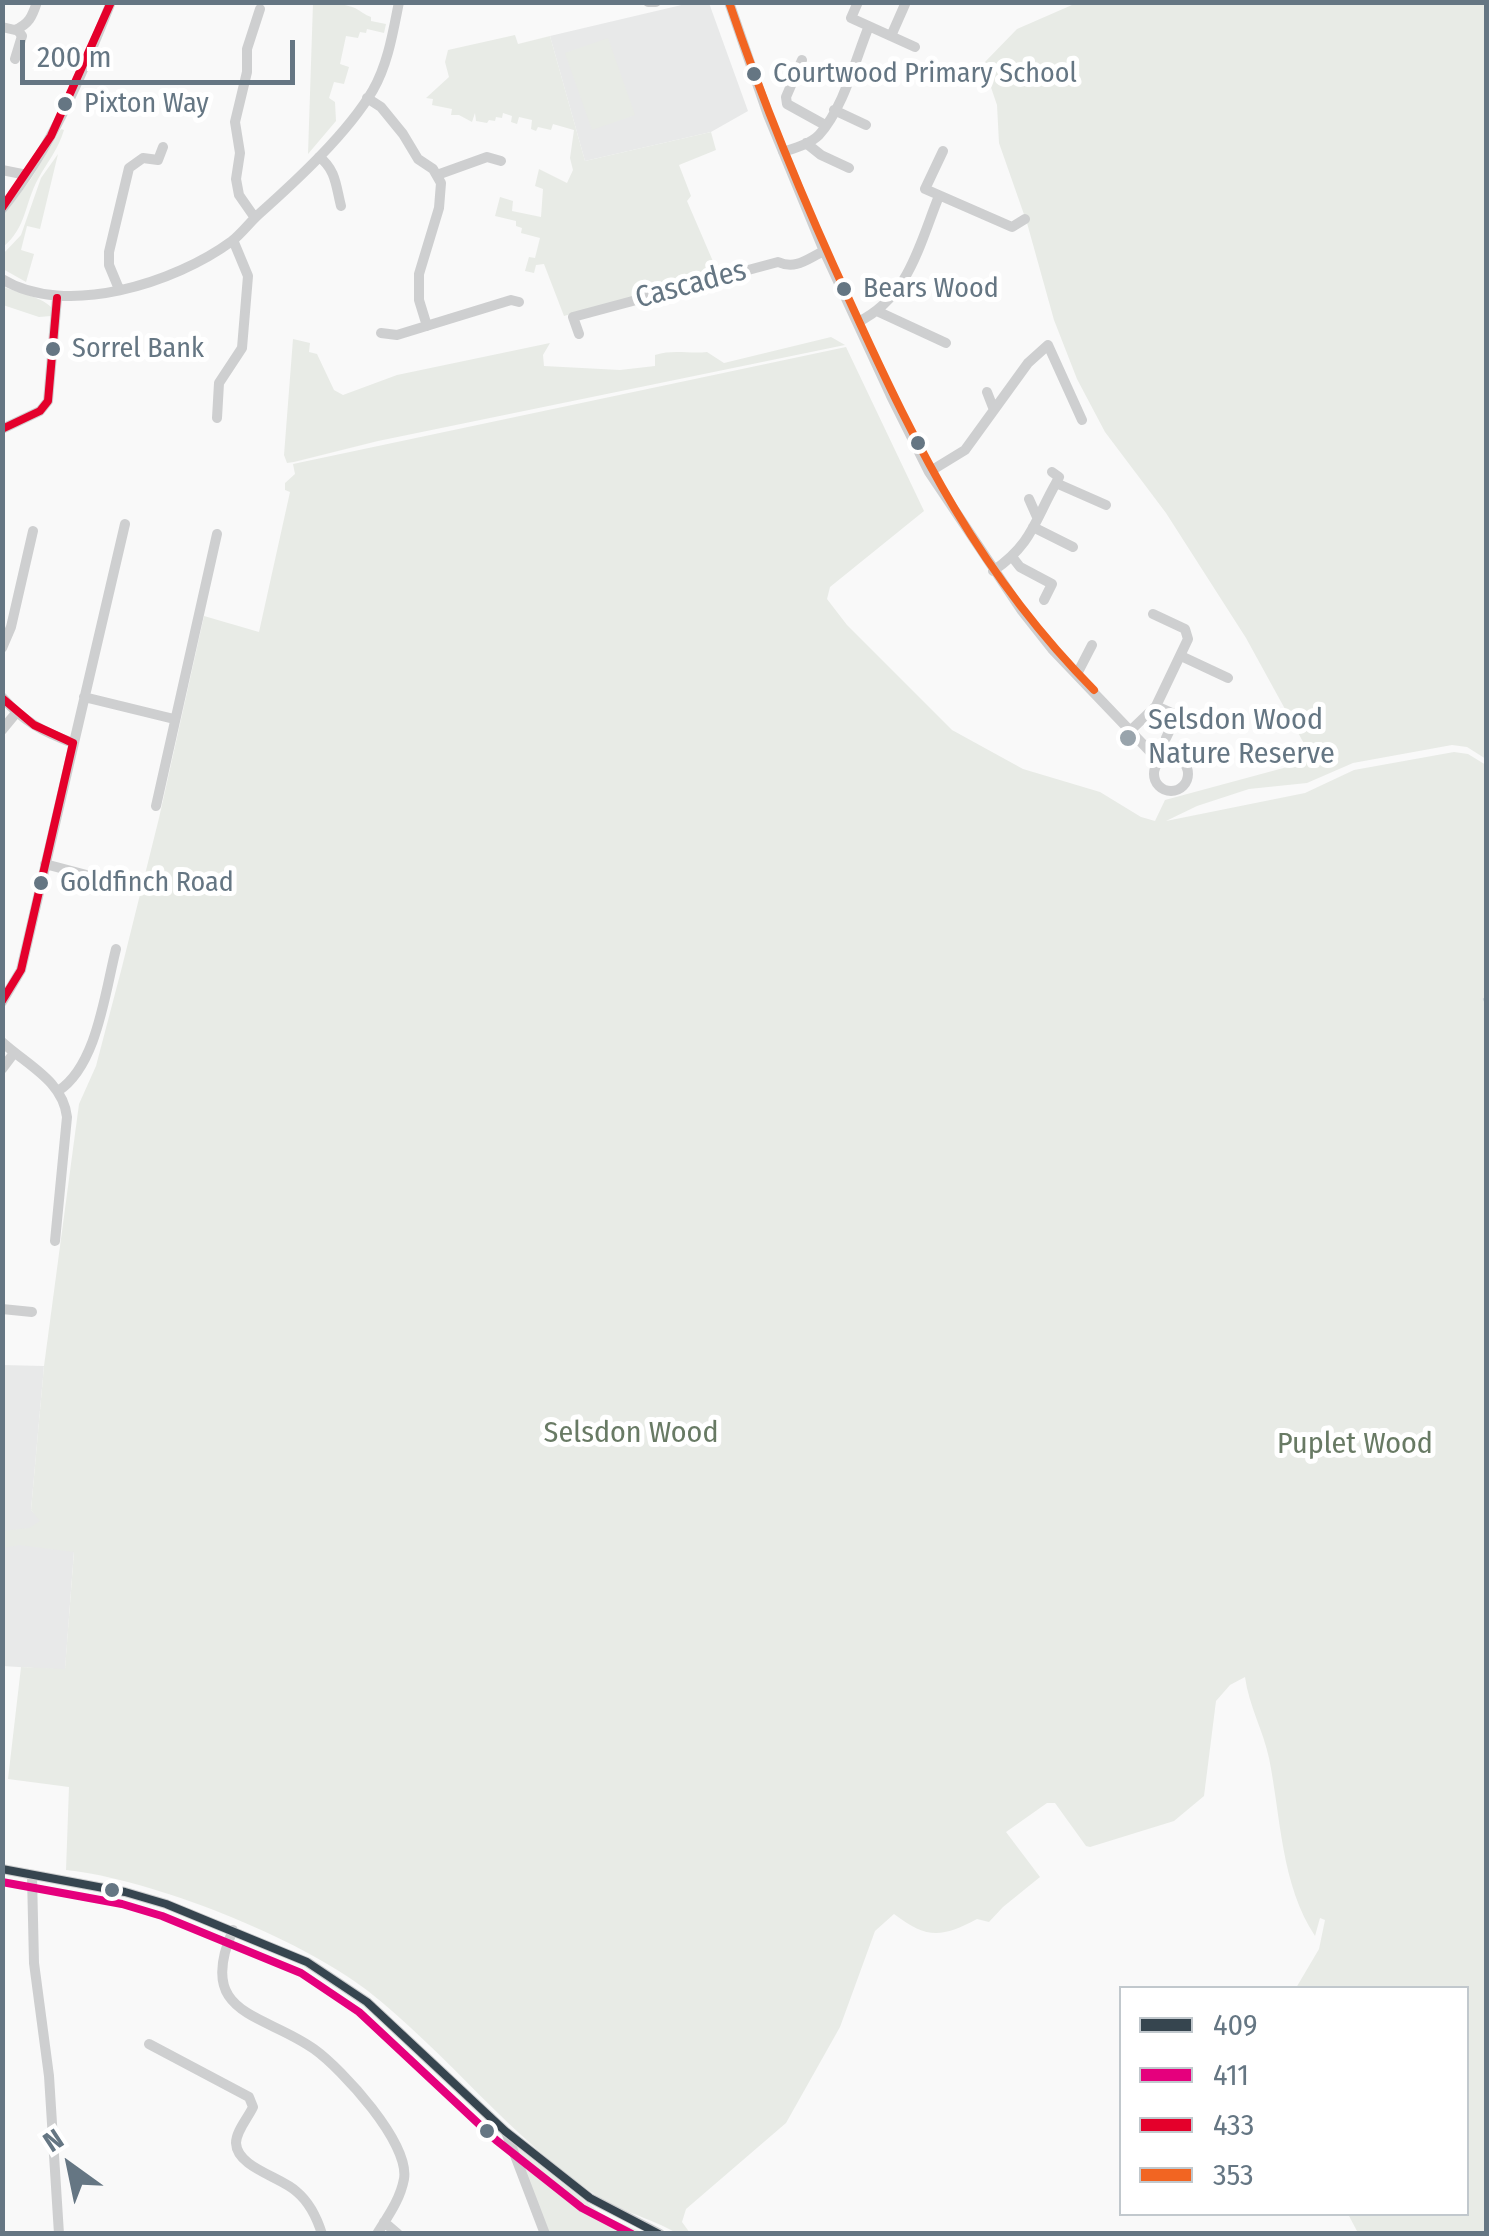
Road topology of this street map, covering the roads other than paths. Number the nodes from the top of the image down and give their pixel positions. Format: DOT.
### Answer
graph roads {
  1 [pos="36,2"];
  2 [pos="110,2"];
  3 [pos="399,2"];
  4 [pos="648,2"];
  5 [pos="656,2"];
  6 [pos="730,2"];
  7 [pos="858,2"];
  8 [pos="906,2"];
  9 [pos="260,9"];
  10 [pos="868,26"];
  11 [pos="2,27"];
  12 [pos="17,30"];
  13 [pos="890,36"];
  14 [pos="915,47"];
  15 [pos="15,59"];
  16 [pos="802,60"];
  17 [pos="367,98"];
  18 [pos="834,110"];
  19 [pos="825,125"];
  20 [pos="866,125"];
  21 [pos="806,143"];
  22 [pos="162,146"];
  23 [pos="943,150"];
  24 [pos="783,152"];
  25 [pos="319,157"];
  26 [pos="501,160"];
  27 [pos="848,168"];
  28 [pos="2,170"];
  29 [pos="27,175"];
  30 [pos="437,175"];
  31 [pos="8,193"];
  32 [pos="939,196"];
  33 [pos="341,206"];
  34 [pos="2,209"];
  35 [pos="255,218"];
  36 [pos="1024,219"];
  37 [pos="234,240"];
  38 [pos="824,251"];
  39 [pos="2,279"];
  40 [pos="119,289"];
  41 [pos="56,298"];
  42 [pos="519,302"];
  43 [pos="879,312"];
  44 [pos="858,322"];
  45 [pos="427,326"];
  46 [pos="381,333"];
  47 [pos="579,334"];
  48 [pos="946,343"];
  49 [pos="986,392"];
  50 [pos="994,410"];
  51 [pos="216,418"];
  52 [pos="1082,420"];
  53 [pos="2,429"];
  54 [pos="930,472"];
  55 [pos="1029,498"];
  56 [pos="1106,505"];
  57 [pos="1035,522"];
  58 [pos="125,524"];
  59 [pos="33,531"];
  60 [pos="217,534"];
  61 [pos="1073,548"];
  62 [pos="1013,558"];
  63 [pos="993,571"];
  64 [pos="1044,600"];
  65 [pos="1153,614"];
  66 [pos="1092,645"];
  67 [pos="2,648"];
  68 [pos="1181,656"];
  69 [pos="1077,674"];
  70 [pos="1228,678"];
  71 [pos="2,697"];
  72 [pos="84,697"];
  73 [pos="1156,706"];
  74 [pos="16,713"];
  75 [pos="174,720"];
  76 [pos="2,730"];
  77 [pos="1131,730"];
  78 [pos="1166,738"];
  79 [pos="72,743"];
  80 [pos="1159,761"];
  81 [pos="156,806"];
  82 [pos="45,864"];
  83 [pos="132,887"];
  84 [pos="116,949"];
  85 [pos="2,1002"];
  86 [pos="2,1042"];
  87 [pos="14,1053"];
  88 [pos="2,1069"];
  89 [pos="58,1092"];
  90 [pos="55,1241"];
  91 [pos="2,1309"];
  92 [pos="32,1312"];
  93 [pos="2,1870"];
  94 [pos="32,1876"];
  95 [pos="232,1930"];
  96 [pos="150,2044"];
  97 [pos="506,2131"];
  98 [pos="384,2222"];
  99 [pos="59,2234"];
  100 [pos="322,2234"];
  101 [pos="377,2234"];
  102 [pos="398,2234"];
  103 [pos="545,2234"];
  104 [pos="660,2234"];
  1 -- 12 [label="street"];
  2 -- 29 [label="street"];
  3 -- 17 [label="street"];
  4 -- 5 [label="street"];
  6 -- 24 [label="street"];
  7 -- 10 [label="street"];
  8 -- 13 [label="street"];
  9 -- 35 [label="street"];
  10 -- 13 [label="street"];
  10 -- 18 [label="street"];
  11 -- 12 [label="street"];
  12 -- 15 [label="street"];
  13 -- 14 [label="street"];
  16 -- 19 [label="street"];
  17 -- 25 [label="street"];
  17 -- 30 [label="street"];
  18 -- 19 [label="street"];
  18 -- 20 [label="street"];
  19 -- 21 [label="street"];
  21 -- 24 [label="street"];
  21 -- 27 [label="street"];
  22 -- 40 [label="street"];
  23 -- 32 [label="street"];
  24 -- 38 [label="street"];
  25 -- 33 [label="street"];
  25 -- 35 [label="street"];
  26 -- 30 [label="street"];
  28 -- 29 [label="street"];
  29 -- 31 [label="street"];
  30 -- 45 [label="street"];
  31 -- 34 [label="street"];
  32 -- 36 [label="street"];
  32 -- 43 [label="street"];
  35 -- 37 [label="street"];
  37 -- 40 [label="street"];
  37 -- 51 [label="street"];
  38 -- 44 [label="street"];
  38 -- 47 [label="street, Cascades"];
  39 -- 41 [label="street"];
  40 -- 41 [label="street"];
  41 -- 53 [label="street"];
  42 -- 45 [label="street"];
  43 -- 44 [label="street"];
  43 -- 48 [label="street"];
  44 -- 54 [label="street"];
  45 -- 46 [label="street"];
  49 -- 50 [label="street"];
  50 -- 52 [label="street"];
  50 -- 54 [label="street"];
  54 -- 63 [label="street"];
  55 -- 57 [label="street"];
  56 -- 57 [label="street"];
  57 -- 61 [label="street"];
  57 -- 62 [label="street"];
  58 -- 72 [label="street"];
  59 -- 67 [label="street"];
  60 -- 75 [label="street"];
  62 -- 63 [label="street"];
  62 -- 64 [label="street"];
  63 -- 69 [label="street"];
  65 -- 68 [label="street"];
  66 -- 69 [label="street"];
  68 -- 70 [label="street"];
  68 -- 73 [label="street"];
  69 -- 77 [label="street"];
  71 -- 74 [label="street"];
  72 -- 75 [label="street"];
  72 -- 79 [label="street"];
  73 -- 77 [label="street"];
  73 -- 78 [label="street"];
  74 -- 76 [label="street"];
  74 -- 79 [label="street"];
  75 -- 81 [label="street"];
  77 -- 80 [label="street"];
  79 -- 82 [label="street"];
  82 -- 83 [label="street"];
  82 -- 85 [label="street"];
  84 -- 89 [label="street"];
  86 -- 87 [label="street"];
  87 -- 88 [label="street"];
  87 -- 89 [label="street"];
  89 -- 90 [label="street"];
  91 -- 92 [label="street"];
  93 -- 94 [label="street"];
  94 -- 95 [label="street"];
  94 -- 99 [label="street"];
  95 -- 97 [label="street"];
  95 -- 98 [label="street"];
  96 -- 100 [label="street"];
  97 -- 103 [label="street"];
  97 -- 104 [label="street"];
  98 -- 101 [label="street"];
  98 -- 102 [label="street"];
}
